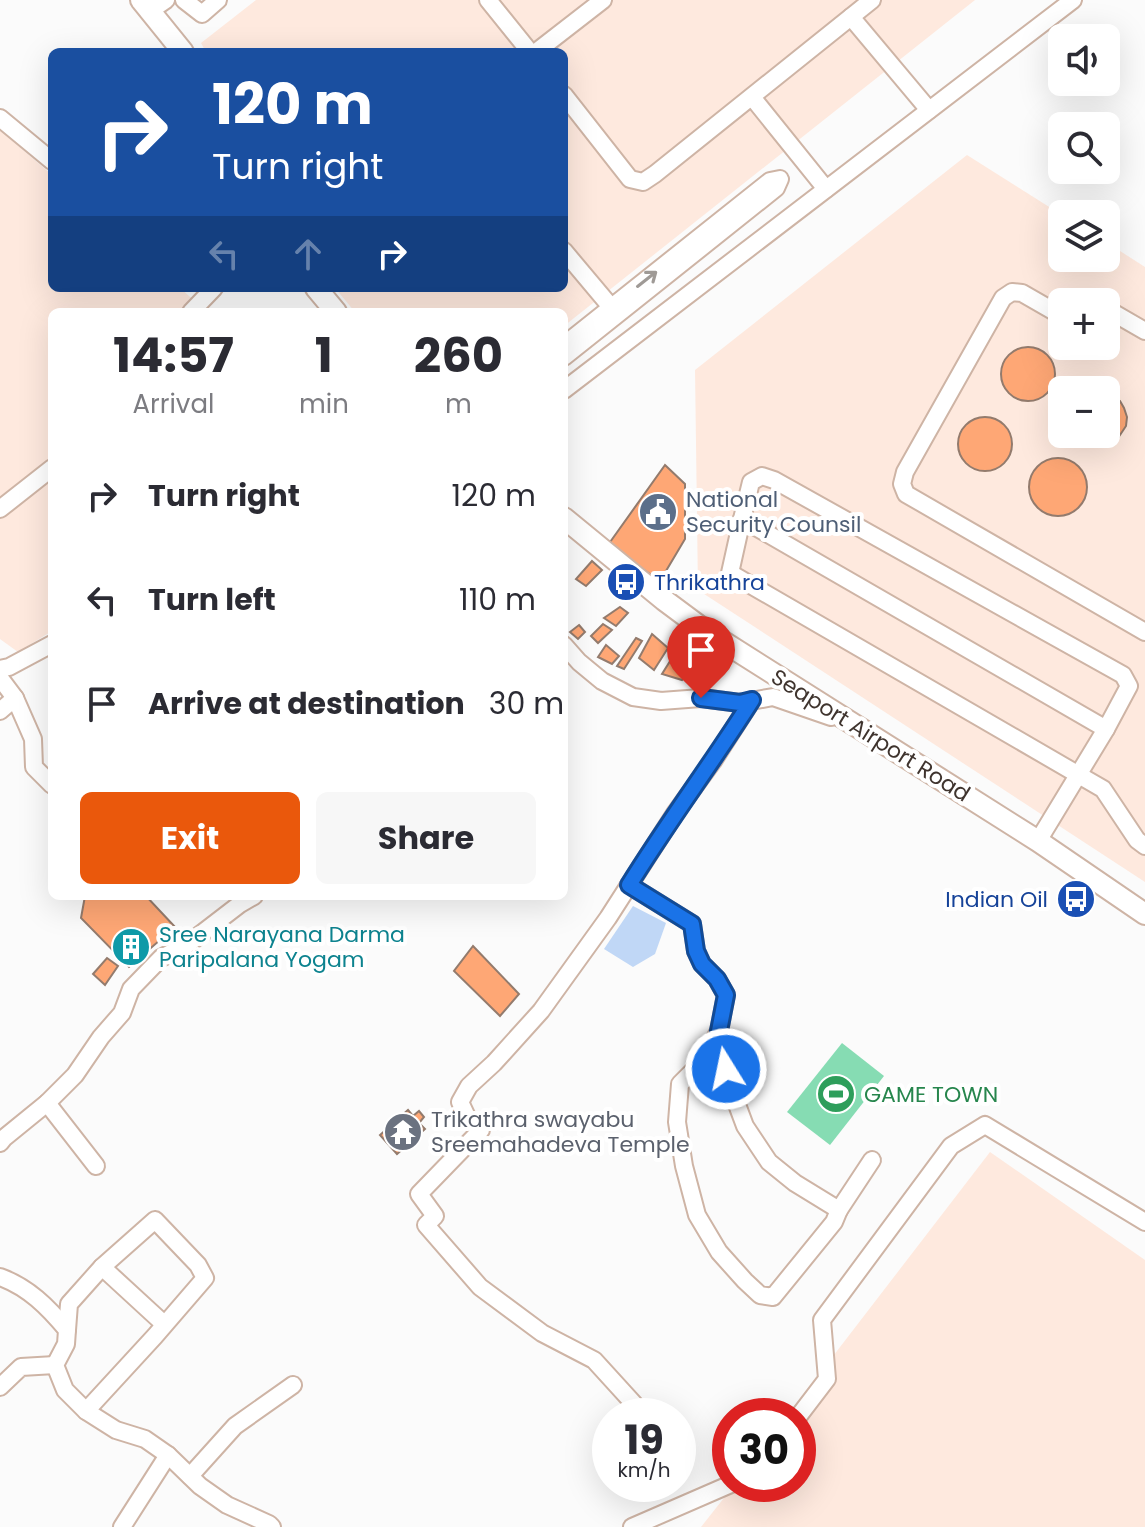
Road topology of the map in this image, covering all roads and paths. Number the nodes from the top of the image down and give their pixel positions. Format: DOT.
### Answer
graph roads {
  1 [pos="184,0"];
  2 [pos="218,0"];
  3 [pos="488,0"];
  4 [pos="603,0"];
  5 [pos="872,0"];
  6 [pos="1073,0"];
  7 [pos="152,4"];
  8 [pos="851,17"];
  9 [pos="180,48"];
  10 [pos="527,48"];
  11 [pos="541,48"];
  12 [pos="752,97"];
  13 [pos="568,100"];
  14 [pos="929,110"];
  15 [pos="0,118"];
  16 [pos="48,158"];
  17 [pos="802,160"];
  18 [pos="780,179"];
  19 [pos="826,189"];
  20 [pos="568,256"];
  21 [pos="208,292"];
  22 [pos="319,292"];
  23 [pos="611,307"];
  24 [pos="194,308"];
  25 [pos="333,308"];
  26 [pos="1048,308"];
  27 [pos="1120,317"];
  28 [pos="600,322"];
  29 [pos="1145,331"];
  30 [pos="568,342"];
  31 [pos="568,353"];
  32 [pos="568,387"];
  33 [pos="48,471"];
  34 [pos="0,509"];
  35 [pos="742,519"];
  36 [pos="568,521"];
  37 [pos="1145,632"];
  38 [pos="48,646"];
  39 [pos="568,650"];
  40 [pos="0,669"];
  41 [pos="0,678"];
  42 [pos="15,698"];
  43 [pos="752,700"];
  44 [pos="0,711"];
  45 [pos="854,724"];
  46 [pos="1106,729"];
  47 [pos="1078,774"];
  48 [pos="48,781"];
  49 [pos="1038,841"];
  50 [pos="1145,846"];
  51 [pos="629,885"];
  52 [pos="247,900"];
  53 [pos="1145,914"];
  54 [pos="719,1031"];
  55 [pos="702,1062"];
  56 [pos="726,1069"];
  57 [pos="47,1103"];
  58 [pos="0,1143"];
  59 [pos="872,1160"];
  60 [pos="96,1166"];
  61 [pos="839,1210"];
  62 [pos="1145,1222"];
  63 [pos="102,1267"];
  64 [pos="0,1277"];
  65 [pos="164,1324"];
  66 [pos="67,1330"];
  67 [pos="55,1365"];
  68 [pos="293,1385"];
  69 [pos="0,1387"];
  70 [pos="629,1398"];
  71 [pos="812,1398"];
  72 [pos="86,1411"];
  73 [pos="168,1455"];
  74 [pos="190,1476"];
  75 [pos="712,1492"];
  76 [pos="122,1527"];
  77 [pos="272,1527"];
  78 [pos="632,1527"];
  1 -- 2 [label="street"];
  3 -- 10 [label="street"];
  4 -- 11 [label="street"];
  5 -- 8 [label="street"];
  6 -- 14 [label="street"];
  7 -- 9 [label="main road"];
  8 -- 12 [label="street"];
  8 -- 14 [label="street"];
  12 -- 13 [label="street"];
  12 -- 17 [label="street"];
  14 -- 19 [label="street"];
  15 -- 16 [label="street"];
  17 -- 18 [label="street"];
  17 -- 19 [label="street"];
  23 -- 18 [label="street, one-way"];
  18 -- 28 [label="street"];
  19 -- 32 [label="street"];
  20 -- 23 [label="street"];
  21 -- 24 [label="street"];
  22 -- 25 [label="main road"];
  23 -- 28 [label="street"];
  26 -- 37 [label="street"];
  27 -- 29 [label="street"];
  28 -- 30 [label="street"];
  28 -- 31 [label="street"];
  33 -- 34 [label="street"];
  35 -- 46 [label="street"];
  35 -- 46 [label="street"];
  35 -- 47 [label="street"];
  36 -- 45 [label="main road, Seaport Airport Road"];
  38 -- 40 [label="street"];
  39 -- 43 [label="street"];
  41 -- 42 [label="street"];
  42 -- 44 [label="street"];
  42 -- 48 [label="street"];
  43 -- 45 [label="street"];
  43 -- 51 [label="street"];
  45 -- 49 [label="main road, Seaport Airport Road"];
  46 -- 47 [label="street"];
  47 -- 49 [label="street"];
  47 -- 50 [label="street"];
  49 -- 53 [label="main road, Seaport Airport Road"];
  51 -- 54 [label="street"];
  51 -- 70 [label="street"];
  52 -- 57 [label="street"];
  54 -- 55 [label="street"];
  54 -- 56 [label="street"];
  55 -- 56 [label="street"];
  55 -- 61 [label="street"];
  56 -- 61 [label="street"];
  57 -- 58 [label="street"];
  57 -- 60 [label="street"];
  59 -- 61 [label="street"];
  62 -- 71 [label="street"];
  63 -- 65 [label="street"];
  63 -- 65 [label="street"];
  63 -- 66 [label="street"];
  64 -- 66 [label="street"];
  65 -- 72 [label="street"];
  66 -- 67 [label="street"];
  67 -- 69 [label="street"];
  67 -- 72 [label="street"];
  68 -- 74 [label="street"];
  72 -- 73 [label="street"];
  73 -- 74 [label="street"];
  73 -- 76 [label="street"];
  74 -- 77 [label="street"];
  75 -- 78 [label="street"];
}
